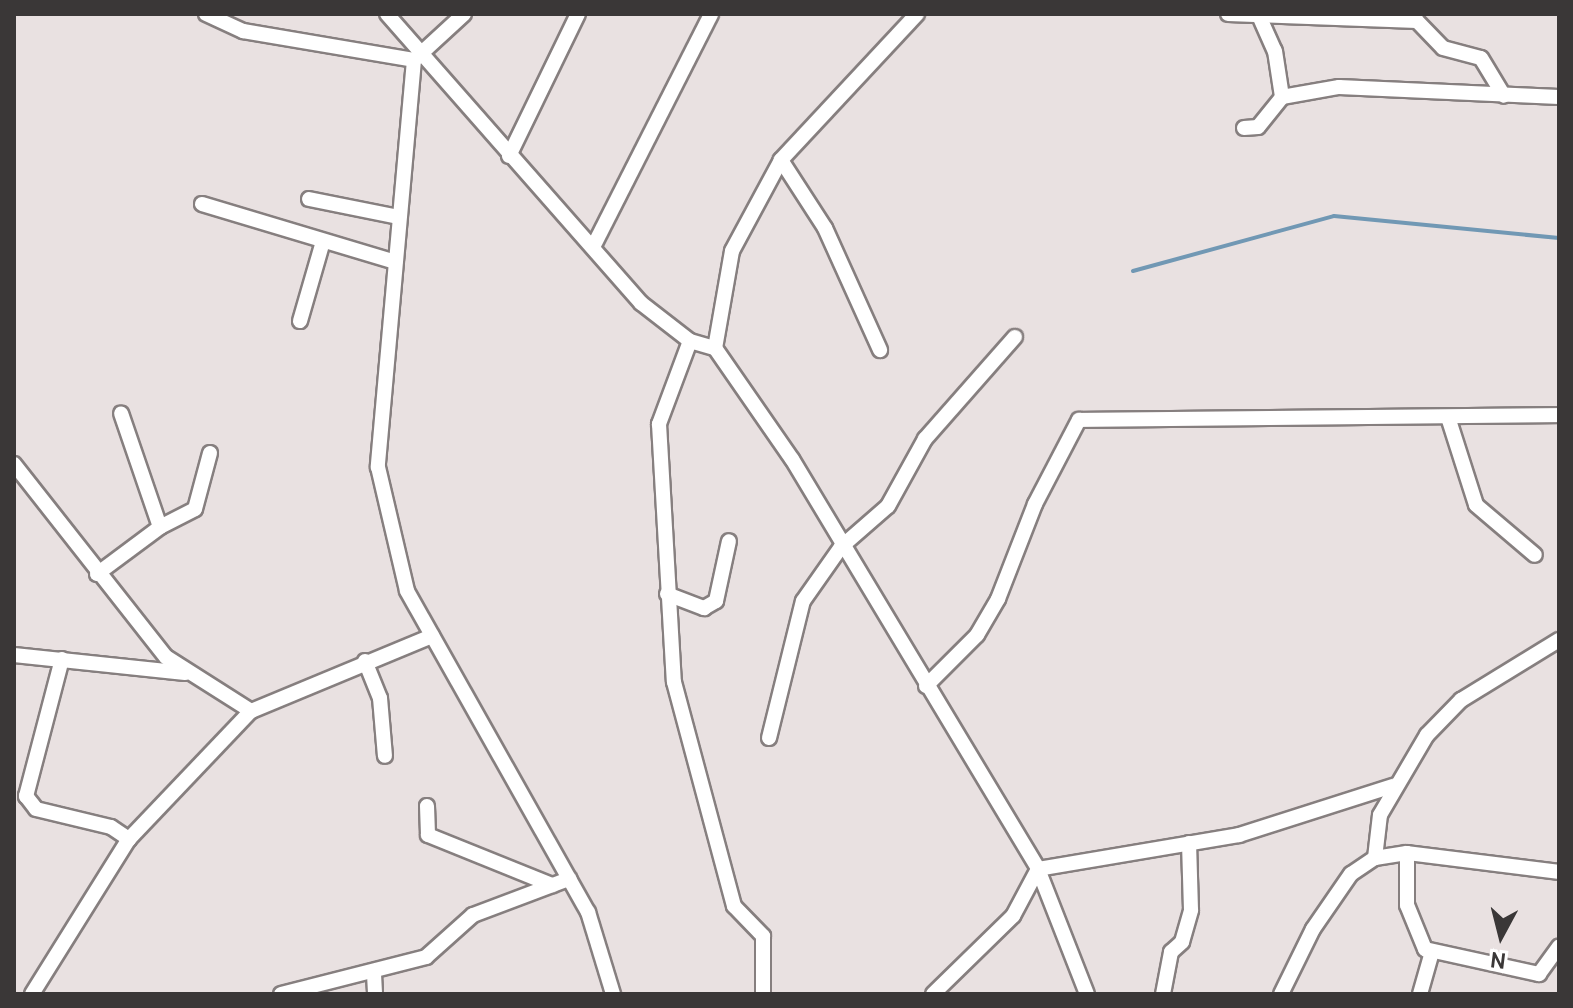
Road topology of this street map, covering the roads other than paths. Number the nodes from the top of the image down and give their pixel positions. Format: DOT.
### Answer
graph roads {
  1 [pos="206,14"];
  2 [pos="387,14"];
  3 [pos="464,14"];
  4 [pos="578,14"];
  5 [pos="711,14"];
  6 [pos="917,14"];
  7 [pos="1228,14"];
  8 [pos="1327,16"];
  9 [pos="1260,18"];
  10 [pos="416,54"];
  11 [pos="1504,96"];
  12 [pos="1282,97"];
  13 [pos="1559,97"];
  14 [pos="1244,128"];
  15 [pos="509,156"];
  16 [pos="781,160"];
  17 [pos="309,199"];
  18 [pos="202,204"];
  19 [pos="399,217"];
  20 [pos="322,245"];
  21 [pos="593,247"];
  22 [pos="395,262"];
  23 [pos="300,321"];
  24 [pos="1015,337"];
  25 [pos="690,341"];
  26 [pos="715,348"];
  27 [pos="880,350"];
  28 [pos="121,413"];
  29 [pos="1559,415"];
  30 [pos="1448,417"];
  31 [pos="210,453"];
  32 [pos="14,464"];
  33 [pos="160,527"];
  34 [pos="729,541"];
  35 [pos="841,547"];
  36 [pos="1535,555"];
  37 [pos="97,574"];
  38 [pos="667,594"];
  39 [pos="432,636"];
  40 [pos="1559,640"];
  41 [pos="14,655"];
  42 [pos="62,659"];
  43 [pos="365,661"];
  44 [pos="185,673"];
  45 [pos="926,686"];
  46 [pos="251,711"];
  47 [pos="769,738"];
  48 [pos="385,756"];
  49 [pos="1393,786"];
  50 [pos="427,806"];
  51 [pos="129,839"];
  52 [pos="1189,843"];
  53 [pos="1407,853"];
  54 [pos="1375,858"];
  55 [pos="1038,869"];
  56 [pos="1559,872"];
  57 [pos="569,879"];
  58 [pos="552,885"];
  59 [pos="1559,946"];
  60 [pos="1432,952"];
  61 [pos="374,974"];
  62 [pos="32,994"];
  63 [pos="281,994"];
  64 [pos="375,994"];
  65 [pos="613,994"];
  66 [pos="763,994"];
  67 [pos="933,994"];
  68 [pos="1087,994"];
  69 [pos="1163,994"];
  70 [pos="1281,994"];
  71 [pos="1420,994"];
  1 -- 10 [label="street"];
  2 -- 10 [label="street"];
  3 -- 10 [label="street"];
  4 -- 15 [label="street"];
  5 -- 21 [label="street"];
  6 -- 16 [label="street"];
  7 -- 9 [label="street"];
  8 -- 9 [label="street"];
  8 -- 11 [label="street"];
  9 -- 12 [label="street"];
  10 -- 15 [label="street"];
  10 -- 19 [label="street"];
  11 -- 12 [label="street"];
  11 -- 13 [label="street"];
  12 -- 14 [label="street"];
  15 -- 21 [label="street"];
  16 -- 26 [label="street"];
  16 -- 27 [label="street"];
  17 -- 19 [label="street"];
  18 -- 20 [label="street"];
  19 -- 22 [label="street"];
  20 -- 22 [label="street"];
  20 -- 23 [label="street"];
  21 -- 25 [label="street"];
  22 -- 39 [label="street"];
  24 -- 35 [label="street"];
  25 -- 26 [label="street"];
  25 -- 38 [label="street"];
  26 -- 35 [label="street"];
  28 -- 33 [label="street"];
  29 -- 30 [label="street"];
  30 -- 36 [label="street"];
  30 -- 45 [label="street"];
  31 -- 33 [label="street"];
  32 -- 37 [label="street"];
  33 -- 37 [label="street"];
  34 -- 38 [label="street"];
  35 -- 45 [label="street"];
  35 -- 47 [label="street"];
  37 -- 44 [label="street"];
  38 -- 66 [label="street"];
  39 -- 43 [label="street"];
  39 -- 57 [label="street"];
  40 -- 49 [label="street"];
  41 -- 42 [label="street"];
  42 -- 44 [label="street"];
  42 -- 51 [label="street"];
  43 -- 46 [label="street"];
  43 -- 48 [label="street"];
  44 -- 46 [label="street"];
  45 -- 55 [label="street"];
  46 -- 51 [label="street"];
  49 -- 52 [label="street"];
  49 -- 54 [label="street"];
  50 -- 58 [label="street"];
  51 -- 62 [label="street"];
  52 -- 55 [label="street"];
  52 -- 69 [label="street"];
  53 -- 54 [label="street"];
  53 -- 56 [label="street"];
  53 -- 60 [label="street"];
  54 -- 70 [label="street"];
  55 -- 67 [label="street"];
  55 -- 68 [label="street"];
  57 -- 58 [label="street"];
  57 -- 65 [label="street"];
  58 -- 61 [label="street"];
  59 -- 60 [label="street"];
  60 -- 71 [label="street"];
  61 -- 63 [label="street"];
  61 -- 64 [label="street"];
}
